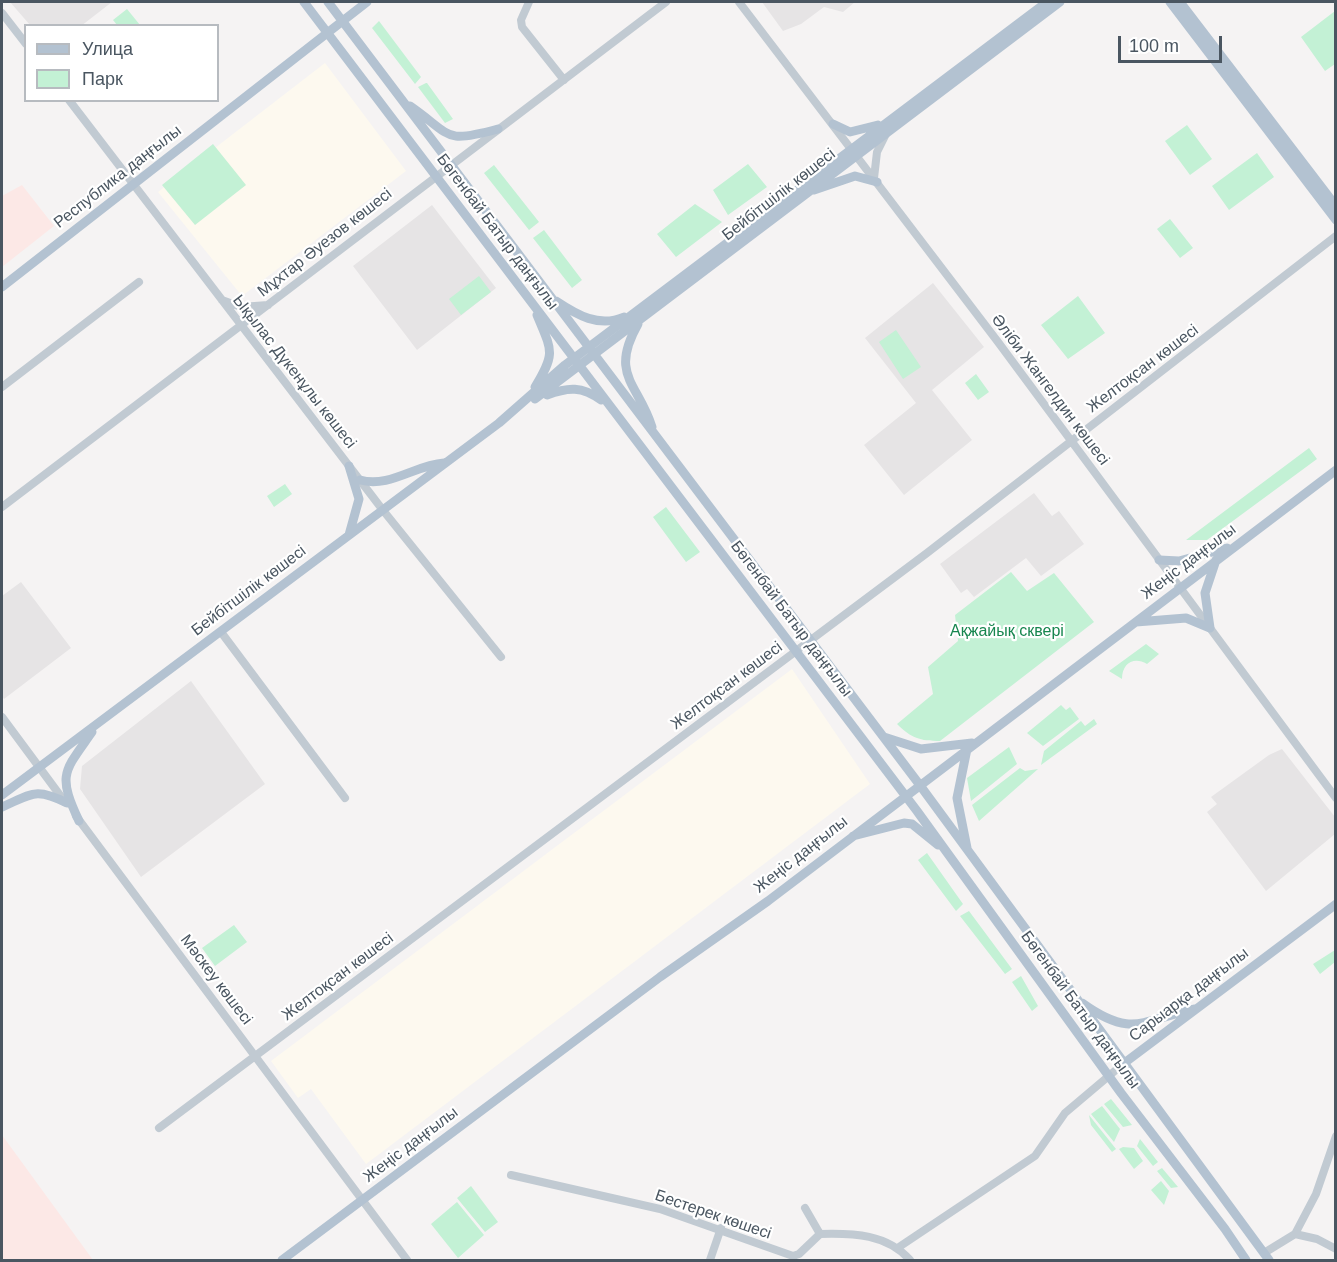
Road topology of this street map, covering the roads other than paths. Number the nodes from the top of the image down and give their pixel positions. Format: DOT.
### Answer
graph roads {
  1 [pos="304,2"];
  2 [pos="328,2"];
  3 [pos="367,2"];
  4 [pos="529,2"];
  5 [pos="666,2"];
  6 [pos="740,2"];
  7 [pos="1047,2"];
  8 [pos="1060,2"];
  9 [pos="1170,2"];
  10 [pos="1180,2"];
  11 [pos="2,13"];
  12 [pos="344,23"];
  13 [pos="327,33"];
  14 [pos="24,41"];
  15 [pos="564,80"];
  16 [pos="402,100"];
  17 [pos="71,102"];
  18 [pos="896,115"];
  19 [pos="833,124"];
  20 [pos="498,129"];
  21 [pos="887,131"];
  22 [pos="854,152"];
  23 [pos="450,164"];
  24 [pos="436,175"];
  25 [pos="876,180"];
  26 [pos="133,184"];
  27 [pos="809,191"];
  28 [pos="1335,206"];
  29 [pos="1335,220"];
  30 [pos="1335,236"];
  31 [pos="139,282"];
  32 [pos="2,287"];
  33 [pos="550,297"];
  34 [pos="222,300"];
  35 [pos="270,304"];
  36 [pos="533,304"];
  37 [pos="639,315"];
  38 [pos="241,325"];
  39 [pos="591,351"];
  40 [pos="573,359"];
  41 [pos="580,367"];
  42 [pos="2,387"];
  43 [pos="530,400"];
  44 [pos="610,407"];
  45 [pos="655,435"];
  46 [pos="1071,441"];
  47 [pos="444,463"];
  48 [pos="349,466"];
  49 [pos="1335,470"];
  50 [pos="360,480"];
  51 [pos="2,507"];
  52 [pos="382,509"];
  53 [pos="350,535"];
  54 [pos="1235,546"];
  55 [pos="1159,560"];
  56 [pos="1216,560"];
  57 [pos="1180,588"];
  58 [pos="1134,622"];
  59 [pos="1210,628"];
  60 [pos="221,632"];
  61 [pos="810,640"];
  62 [pos="796,651"];
  63 [pos="501,657"];
  64 [pos="2,717"];
  65 [pos="98,724"];
  66 [pos="883,737"];
  67 [pos="971,746"];
  68 [pos="39,767"];
  69 [pos="919,784"];
  70 [pos="905,794"];
  71 [pos="2,795"];
  72 [pos="345,798"];
  73 [pos="1335,798"];
  74 [pos="67,804"];
  75 [pos="2,807"];
  76 [pos="79,821"];
  77 [pos="851,836"];
  78 [pos="967,851"];
  79 [pos="948,854"];
  80 [pos="1335,904"];
  81 [pos="1074,998"];
  82 [pos="1197,1008"];
  83 [pos="256,1055"];
  84 [pos="1123,1064"];
  85 [pos="1109,1075"];
  86 [pos="159,1128"];
  87 [pos="1335,1137"];
  88 [pos="511,1175"];
  89 [pos="362,1200"];
  90 [pos="805,1208"];
  91 [pos="721,1228"];
  92 [pos="820,1234"];
  93 [pos="1295,1234"];
  94 [pos="899,1247"];
  95 [pos="1335,1249"];
  96 [pos="1267,1257"];
  97 [pos="282,1260"];
  98 [pos="407,1260"];
  99 [pos="710,1260"];
  100 [pos="910,1260"];
  101 [pos="1246,1260"];
  1 -- 13 [label="main road, Бөгенбай Батыр даңғылы"];
  2 -- 12 [label="main road, Бөгенбай Батыр даңғылы"];
  3 -- 12 [label="main road, Республика даңғылы"];
  4 -- 15 [label="street"];
  5 -- 15 [label="street, Мұхтар Әуезов көшесі"];
  6 -- 19 [label="street, Әліби Жангелдин көшесі"];
  7 -- 18 [label="main road, Бейбітшілік көшесі"];
  8 -- 21 [label="main road, Бейбітшілік көшесі"];
  9 -- 29 [label="main road"];
  10 -- 28 [label="main road"];
  11 -- 14 [label="street"];
  12 -- 13 [label="main road, Республика даңғылы"];
  12 -- 16 [label="main road, Бөгенбай Батыр даңғылы"];
  13 -- 24 [label="main road, Бөгенбай Батыр даңғылы"];
  13 -- 26 [label="main road, Республика даңғылы"];
  15 -- 20 [label="street, Мұхтар Әуезов көшесі"];
  16 -- 20 [label="main road"];
  16 -- 23 [label="main road, Бөгенбай Батыр даңғылы"];
  17 -- 26 [label="street, Ықылас Дүкенұлы көшесі"];
  18 -- 19 [label="main road"];
  18 -- 22 [label="main road, Бейбітшілік көшесі"];
  19 -- 22 [label="street, Әліби Жангелдин көшесі"];
  20 -- 23 [label="street, Мұхтар Әуезов көшесі"];
  21 -- 22 [label="main road, Бейбітшілік көшесі"];
  21 -- 25 [label="street"];
  22 -- 25 [label="street, Әліби Жангелдин көшесі"];
  22 -- 27 [label="main road, Бейбітшілік көшесі"];
  22 -- 37 [label="main road, Бейбітшілік көшесі"];
  23 -- 24 [label="street, Мұхтар Әуезов көшесі"];
  23 -- 33 [label="main road, Бөгенбай Батыр даңғылы"];
  24 -- 35 [label="street, Мұхтар Әуезов көшесі"];
  24 -- 36 [label="main road, Бөгенбай Батыр даңғылы"];
  25 -- 27 [label="main road"];
  25 -- 46 [label="street, Әліби Жангелдин көшесі"];
  26 -- 32 [label="main road, Республика даңғылы"];
  26 -- 34 [label="street, Ықылас Дүкенұлы көшесі"];
  27 -- 37 [label="main road, Бейбітшілік көшесі"];
  30 -- 46 [label="street, Желтоқсан көшесі"];
  31 -- 42 [label="street"];
  33 -- 37 [label="main road"];
  33 -- 39 [label="main road, Бөгенбай Батыр даңғылы"];
  34 -- 35 [label="street"];
  34 -- 38 [label="street, Ықылас Дүкенұлы көшесі"];
  35 -- 38 [label="street, Мұхтар Әуезов көшесі"];
  36 -- 40 [label="main road, Бөгенбай Батыр даңғылы"];
  36 -- 43 [label="main road"];
  37 -- 39 [label="main road, Бейбітшілік көшесі"];
  37 -- 45 [label="main road"];
  38 -- 48 [label="street, Ықылас Дүкенұлы көшесі"];
  38 -- 51 [label="street, Мұхтар Әуезов көшесі"];
  39 -- 40 [label="main road, Бейбітшілік көшесі"];
  39 -- 41 [label="main road, Бейбітшілік көшесі"];
  39 -- 45 [label="main road, Бөгенбай Батыр даңғылы"];
  40 -- 41 [label="main road, Бөгенбай Батыр даңғылы"];
  40 -- 43 [label="main road, Бейбітшілік көшесі"];
  41 -- 43 [label="main road, Бейбітшілік көшесі"];
  41 -- 44 [label="main road, Бөгенбай Батыр даңғылы"];
  43 -- 44 [label="main road"];
  43 -- 47 [label="main road, Бейбітшілік көшесі"];
  44 -- 62 [label="main road, Бөгенбай Батыр даңғылы"];
  45 -- 61 [label="main road, Бөгенбай Батыр даңғылы"];
  46 -- 55 [label="street, Әліби Жангелдин көшесі"];
  46 -- 61 [label="street, Желтоқсан көшесі"];
  47 -- 50 [label="main road"];
  47 -- 52 [label="main road, Бейбітшілік көшесі"];
  48 -- 50 [label="street, Ықылас Дүкенұлы көшесі"];
  48 -- 53 [label="main road"];
  49 -- 54 [label="main road, Жеңіс даңғылы"];
  50 -- 52 [label="street, Ықылас Дүкенұлы көшесі"];
  52 -- 53 [label="main road, Бейбітшілік көшесі"];
  52 -- 63 [label="street, Ықылас Дүкенұлы көшесі"];
  53 -- 60 [label="main road, Бейбітшілік көшесі"];
  54 -- 55 [label="main road"];
  54 -- 56 [label="main road, Жеңіс даңғылы"];
  55 -- 57 [label="street, Әліби Жангелдин көшесі"];
  56 -- 57 [label="main road, Жеңіс даңғылы"];
  56 -- 59 [label="main road"];
  57 -- 58 [label="main road, Жеңіс даңғылы"];
  57 -- 59 [label="street, Әліби Жангелдин көшесі"];
  58 -- 59 [label="main road"];
  58 -- 67 [label="main road, Жеңіс даңғылы"];
  59 -- 73 [label="street, Әліби Жангелдин көшесі"];
  60 -- 65 [label="main road, Бейбітшілік көшесі"];
  60 -- 72 [label="street"];
  61 -- 62 [label="street, Желтоқсан көшесі"];
  61 -- 66 [label="main road, Бөгенбай Батыр даңғылы"];
  62 -- 70 [label="main road, Бөгенбай Батыр даңғылы"];
  62 -- 83 [label="street, Желтоқсан көшесі"];
  64 -- 68 [label="street, Мәскеу көшесі"];
  65 -- 68 [label="main road, Бейбітшілік көшесі"];
  65 -- 76 [label="main road"];
  66 -- 67 [label="main road"];
  66 -- 69 [label="main road, Бөгенбай Батыр даңғылы"];
  67 -- 69 [label="main road, Жеңіс даңғылы"];
  67 -- 78 [label="main road"];
  68 -- 71 [label="main road, Бейбітшілік көшесі"];
  68 -- 74 [label="street, Мәскеу көшесі"];
  69 -- 70 [label="main road, Жеңіс даңғылы"];
  69 -- 78 [label="main road, Бөгенбай Батыр даңғылы"];
  70 -- 77 [label="main road, Жеңіс даңғылы"];
  70 -- 79 [label="main road, Бөгенбай Батыр даңғылы"];
  74 -- 75 [label="main road"];
  74 -- 76 [label="street, Мәскеу көшесі"];
  76 -- 83 [label="street, Мәскеу көшесі"];
  77 -- 79 [label="main road"];
  77 -- 89 [label="main road, Жеңіс даңғылы"];
  78 -- 81 [label="main road, Бөгенбай Батыр даңғылы"];
  79 -- 85 [label="main road, Бөгенбай Батыр даңғылы"];
  80 -- 82 [label="main road, Сарыарқа даңғылы"];
  81 -- 82 [label="main road"];
  81 -- 84 [label="main road, Бөгенбай Батыр даңғылы"];
  82 -- 84 [label="main road, Сарыарқа даңғылы"];
  83 -- 86 [label="street, Желтоқсан көшесі"];
  83 -- 89 [label="street, Мәскеу көшесі"];
  84 -- 85 [label="street, Сарыарқа даңғылы"];
  84 -- 96 [label="main road, Бөгенбай Батыр даңғылы"];
  85 -- 94 [label="street, Сарыарқа даңғылы"];
  85 -- 101 [label="main road, Бөгенбай Батыр даңғылы"];
  87 -- 93 [label="street"];
  88 -- 91 [label="street, Бестерек көшесі"];
  89 -- 97 [label="main road, Жеңіс даңғылы"];
  89 -- 98 [label="street, Мәскеу көшесі"];
  90 -- 92 [label="street"];
  91 -- 92 [label="street, Бестерек көшесі"];
  91 -- 99 [label="street"];
  92 -- 94 [label="street"];
  93 -- 95 [label="street"];
  93 -- 96 [label="street"];
  94 -- 100 [label="street"];
}
